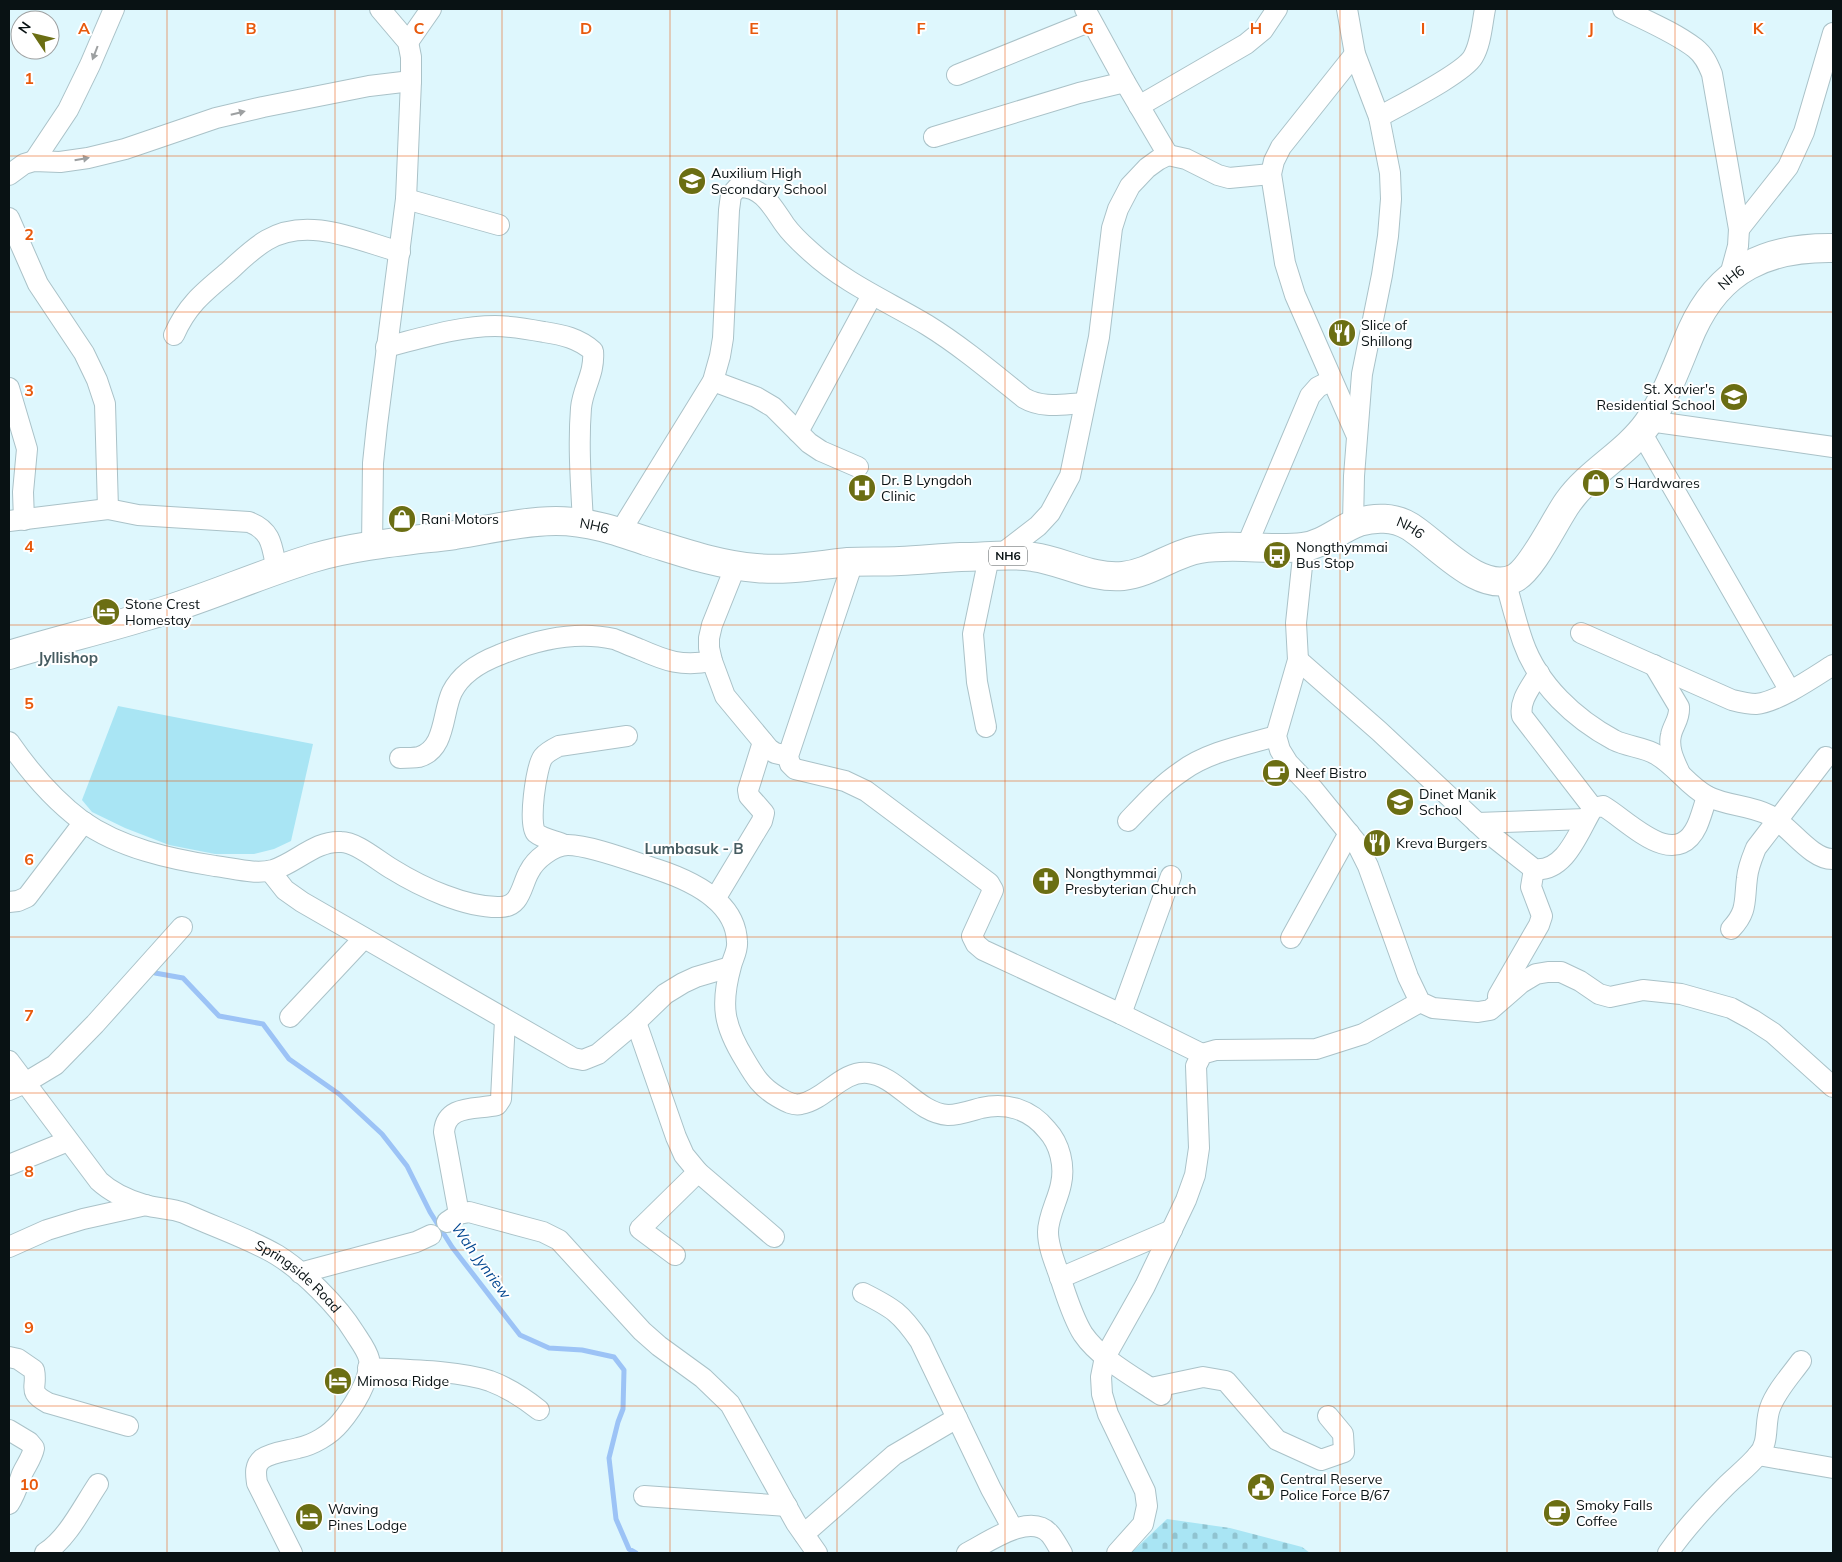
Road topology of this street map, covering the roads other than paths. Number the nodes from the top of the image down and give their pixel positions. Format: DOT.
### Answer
graph roads {
  1 [pos="114,9"];
  2 [pos="380,9"];
  3 [pos="431,9"];
  4 [pos="1277,9"];
  5 [pos="1347,9"];
  6 [pos="1485,9"];
  7 [pos="1628,10"];
  8 [pos="1088,15"];
  9 [pos="1833,34"];
  10 [pos="408,42"];
  11 [pos="1355,54"];
  12 [pos="957,75"];
  13 [pos="411,81"];
  14 [pos="1125,82"];
  15 [pos="1139,106"];
  16 [pos="1379,117"];
  17 [pos="934,137"];
  18 [pos="1168,156"];
  19 [pos="34,161"];
  20 [pos="1271,174"];
  21 [pos="9,175"];
  22 [pos="406,199"];
  23 [pos="9,218"];
  24 [pos="499,225"];
  25 [pos="1739,229"];
  26 [pos="1833,248"];
  27 [pos="400,252"];
  28 [pos="1729,279"];
  29 [pos="872,295"];
  30 [pos="174,335"];
  31 [pos="386,347"];
  32 [pos="1332,380"];
  33 [pos="712,381"];
  34 [pos="9,388"];
  35 [pos="1084,403"];
  36 [pos="1645,427"];
  37 [pos="798,432"];
  38 [pos="1357,437"];
  39 [pos="1833,447"];
  40 [pos="858,467"];
  41 [pos="108,509"];
  42 [pos="16,521"];
  43 [pos="583,522"];
  44 [pos="1353,524"];
  45 [pos="620,532"];
  46 [pos="1246,546"];
  47 [pos="372,547"];
  48 [pos="1304,547"];
  49 [pos="994,556"];
  50 [pos="853,562"];
  51 [pos="736,566"];
  52 [pos="277,570"];
  53 [pos="1505,580"];
  54 [pos="1581,633"];
  55 [pos="9,656"];
  56 [pos="1298,660"];
  57 [pos="712,662"];
  58 [pos="1654,665"];
  59 [pos="1833,665"];
  60 [pos="1539,673"];
  61 [pos="1790,691"];
  62 [pos="986,727"];
  63 [pos="627,736"];
  64 [pos="1276,736"];
  65 [pos="9,742"];
  66 [pos="763,742"];
  67 [pos="788,756"];
  68 [pos="1826,757"];
  69 [pos="400,758"];
  70 [pos="1680,773"];
  71 [pos="1707,796"];
  72 [pos="1589,814"];
  73 [pos="1778,820"];
  74 [pos="1128,821"];
  75 [pos="84,822"];
  76 [pos="1477,823"];
  77 [pos="1349,833"];
  78 [pos="565,845"];
  79 [pos="1831,864"];
  80 [pos="1534,869"];
  81 [pos="270,871"];
  82 [pos="1171,876"];
  83 [pos="715,900"];
  84 [pos="9,902"];
  85 [pos="182,927"];
  86 [pos="1731,930"];
  87 [pos="364,938"];
  88 [pos="1291,938"];
  89 [pos="730,967"];
  90 [pos="1420,1002"];
  91 [pos="1490,1010"];
  92 [pos="1121,1014"];
  93 [pos="290,1016"];
  94 [pos="505,1020"];
  95 [pos="636,1022"];
  96 [pos="1202,1054"];
  97 [pos="9,1061"];
  98 [pos="17,1087"];
  99 [pos="1833,1087"];
  100 [pos="68,1141"];
  101 [pos="9,1165"];
  102 [pos="698,1172"];
  103 [pos="146,1205"];
  104 [pos="1172,1230"];
  105 [pos="432,1235"];
  106 [pos="774,1237"];
  107 [pos="9,1247"];
  108 [pos="675,1255"];
  109 [pos="300,1273"];
  110 [pos="1060,1278"];
  111 [pos="863,1292"];
  112 [pos="9,1357"];
  113 [pos="1105,1357"];
  114 [pos="1801,1361"];
  115 [pos="368,1368"];
  116 [pos="539,1410"];
  117 [pos="1328,1416"];
  118 [pos="957,1418"];
  119 [pos="128,1426"];
  120 [pos="9,1430"];
  121 [pos="1758,1455"];
  122 [pos="1833,1468"];
  123 [pos="98,1484"];
  124 [pos="644,1496"];
  125 [pos="9,1504"];
  126 [pos="786,1506"];
  127 [pos="1013,1529"];
  128 [pos="804,1534"];
  129 [pos="45,1553"];
  130 [pos="292,1553"];
  131 [pos="817,1553"];
  132 [pos="967,1553"];
  133 [pos="1062,1553"];
  134 [pos="1118,1553"];
  135 [pos="1668,1553"];
  1 -- 19 [label="street, one-way"];
  2 -- 10 [label="street"];
  3 -- 10 [label="street"];
  4 -- 15 [label="street"];
  5 -- 11 [label="street"];
  6 -- 16 [label="street"];
  7 -- 25 [label="street"];
  8 -- 12 [label="street"];
  8 -- 14 [label="street"];
  9 -- 25 [label="street"];
  10 -- 13 [label="street"];
  11 -- 16 [label="street"];
  11 -- 20 [label="street"];
  19 -- 13 [label="street, one-way"];
  13 -- 22 [label="street"];
  14 -- 15 [label="street"];
  14 -- 17 [label="street"];
  15 -- 18 [label="street"];
  16 -- 38 [label="street"];
  18 -- 20 [label="street"];
  18 -- 35 [label="street"];
  19 -- 21 [label="street"];
  20 -- 32 [label="street"];
  22 -- 24 [label="street"];
  22 -- 27 [label="street"];
  23 -- 41 [label="street"];
  25 -- 28 [label="street"];
  26 -- 28 [label="highway, NH6 / NH6"];
  27 -- 30 [label="street"];
  27 -- 31 [label="street"];
  28 -- 36 [label="highway, NH6 / NH6"];
  29 -- 33 [label="street"];
  29 -- 35 [label="street"];
  29 -- 37 [label="street"];
  31 -- 43 [label="street"];
  31 -- 47 [label="street"];
  32 -- 38 [label="street"];
  32 -- 46 [label="street"];
  33 -- 37 [label="street"];
  33 -- 45 [label="street"];
  34 -- 42 [label="street"];
  35 -- 49 [label="street"];
  36 -- 39 [label="street"];
  36 -- 53 [label="highway, NH6 / NH6"];
  36 -- 61 [label="street"];
  37 -- 40 [label="street"];
  38 -- 44 [label="street"];
  41 -- 42 [label="street"];
  41 -- 52 [label="street"];
  43 -- 45 [label="highway, NH6 / NH6"];
  43 -- 47 [label="highway, NH6 / NH6"];
  44 -- 48 [label="highway, NH6 / NH6"];
  44 -- 53 [label="highway, NH6 / NH6"];
  45 -- 51 [label="highway, NH6 / NH6"];
  46 -- 48 [label="highway, NH6 / NH6"];
  46 -- 49 [label="highway, NH6 / NH6"];
  47 -- 52 [label="highway, NH6 / NH6"];
  48 -- 56 [label="street"];
  49 -- 50 [label="highway, NH6 / NH6"];
  49 -- 62 [label="street"];
  50 -- 51 [label="highway, NH6 / NH6"];
  50 -- 67 [label="street"];
  51 -- 57 [label="street"];
  52 -- 55 [label="highway, NH6 / NH6"];
  53 -- 60 [label="street"];
  54 -- 58 [label="street"];
  56 -- 64 [label="street"];
  56 -- 76 [label="street"];
  57 -- 66 [label="street"];
  57 -- 69 [label="street"];
  58 -- 61 [label="street"];
  58 -- 70 [label="street"];
  59 -- 61 [label="street"];
  60 -- 70 [label="street"];
  60 -- 72 [label="street"];
  63 -- 78 [label="street"];
  64 -- 74 [label="street"];
  64 -- 77 [label="street"];
  65 -- 75 [label="street"];
  66 -- 67 [label="street"];
  66 -- 83 [label="street"];
  67 -- 92 [label="street"];
  68 -- 73 [label="street"];
  70 -- 71 [label="street"];
  71 -- 72 [label="street"];
  71 -- 73 [label="street"];
  72 -- 76 [label="street"];
  72 -- 80 [label="street"];
  73 -- 79 [label="street"];
  73 -- 86 [label="street"];
  75 -- 81 [label="street"];
  75 -- 84 [label="street"];
  76 -- 80 [label="street"];
  77 -- 88 [label="street"];
  77 -- 90 [label="street"];
  78 -- 81 [label="street"];
  78 -- 83 [label="street"];
  80 -- 91 [label="street"];
  81 -- 87 [label="street"];
  82 -- 92 [label="street"];
  83 -- 89 [label="street"];
  85 -- 98 [label="street"];
  87 -- 93 [label="street"];
  87 -- 94 [label="street"];
  89 -- 95 [label="street"];
  89 -- 110 [label="street"];
  90 -- 91 [label="street"];
  90 -- 96 [label="street"];
  91 -- 99 [label="street"];
  92 -- 96 [label="street"];
  94 -- 95 [label="street"];
  94 -- 126 [label="street"];
  95 -- 102 [label="street"];
  96 -- 104 [label="street"];
  97 -- 98 [label="street, Springside Road"];
  98 -- 100 [label="street, Springside Road"];
  100 -- 101 [label="street"];
  100 -- 103 [label="street, Springside Road"];
  102 -- 106 [label="street"];
  102 -- 108 [label="street"];
  103 -- 107 [label="street"];
  103 -- 109 [label="street, Springside Road"];
  104 -- 110 [label="street"];
  104 -- 113 [label="street"];
  105 -- 109 [label="street"];
  109 -- 115 [label="street, Springside Road"];
  110 -- 113 [label="street"];
  111 -- 118 [label="street"];
  112 -- 119 [label="street"];
  113 -- 117 [label="street"];
  113 -- 134 [label="street"];
  114 -- 121 [label="street"];
  115 -- 116 [label="street"];
  115 -- 130 [label="street"];
  118 -- 127 [label="street"];
  118 -- 128 [label="street"];
  120 -- 125 [label="street"];
  121 -- 122 [label="street"];
  121 -- 135 [label="street"];
  123 -- 129 [label="street"];
  124 -- 126 [label="street"];
  126 -- 128 [label="street"];
  127 -- 132 [label="street"];
  127 -- 133 [label="street"];
  128 -- 131 [label="street"];
}
